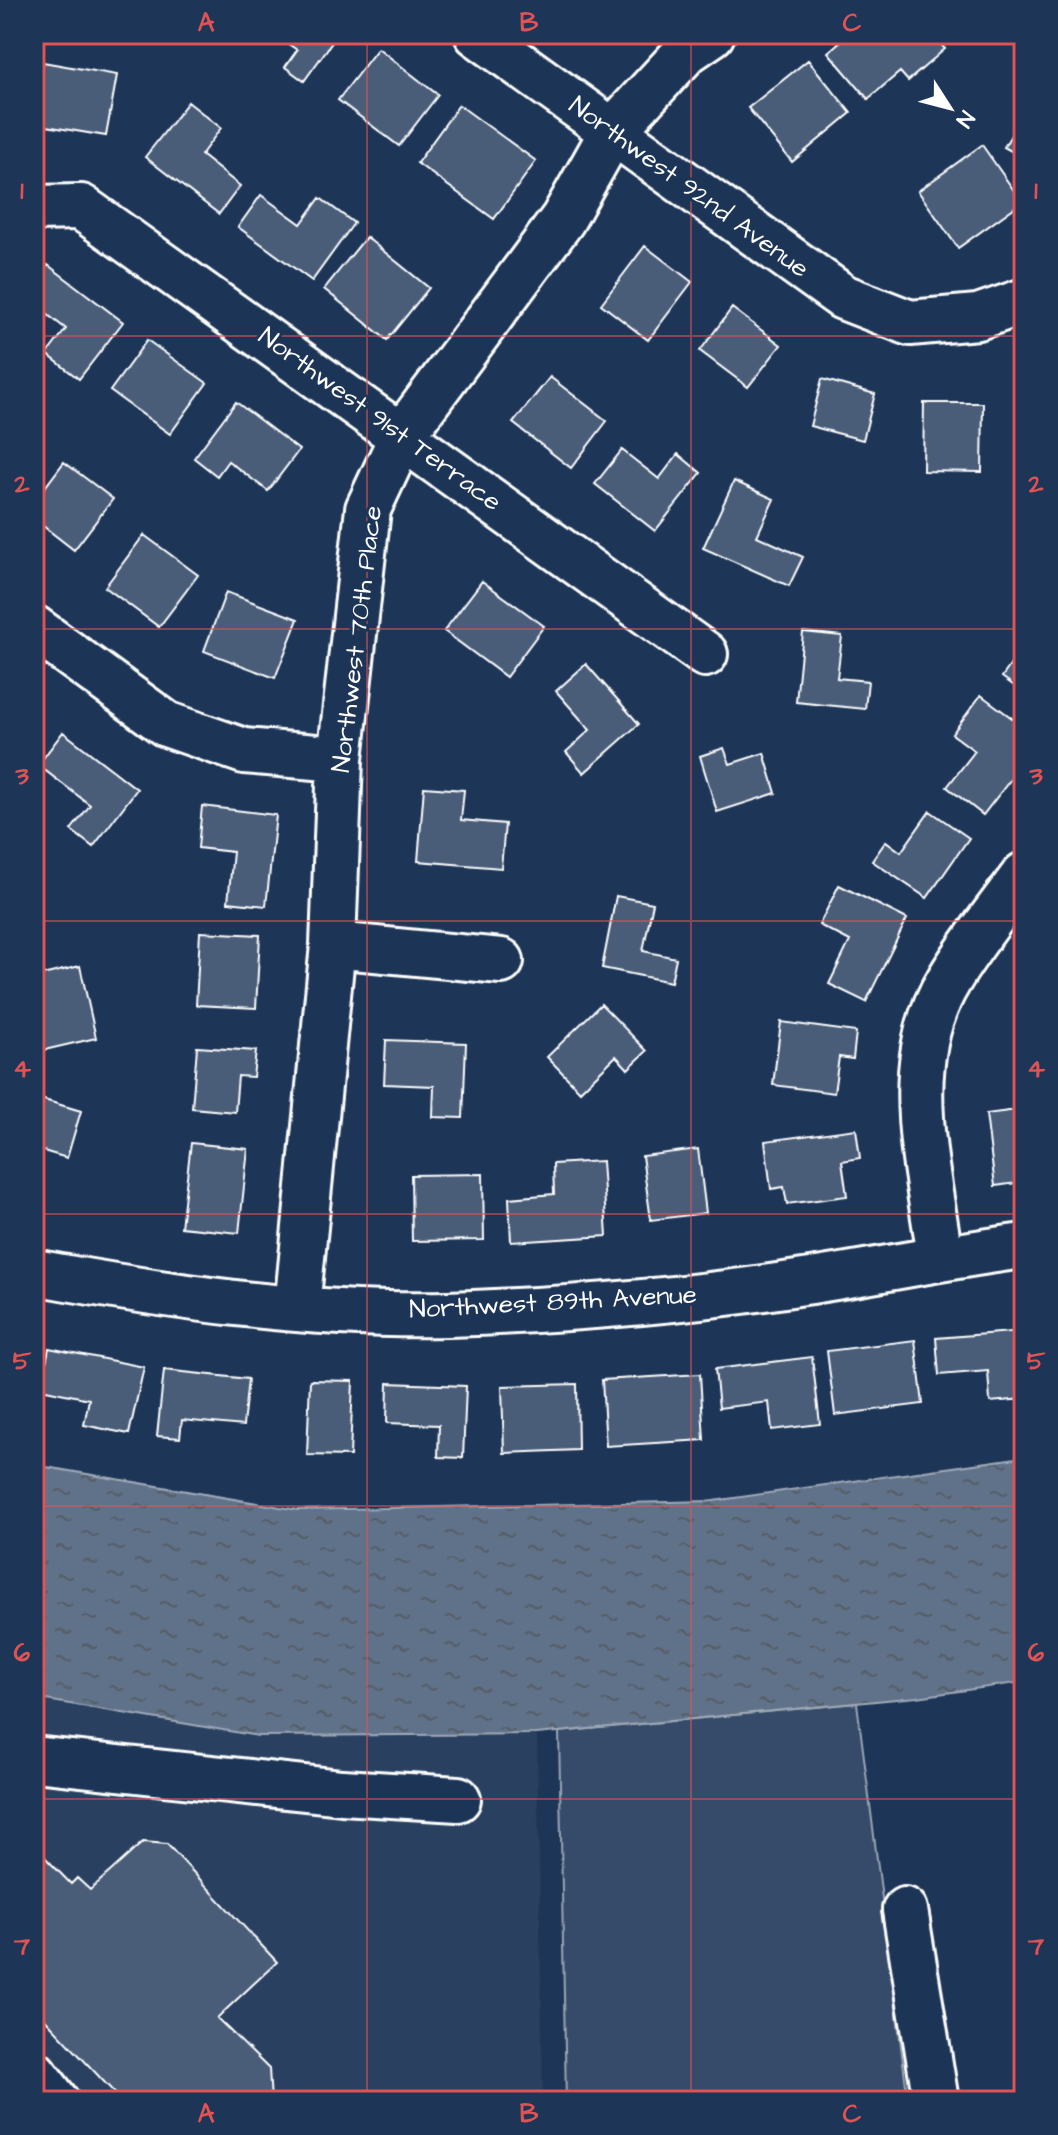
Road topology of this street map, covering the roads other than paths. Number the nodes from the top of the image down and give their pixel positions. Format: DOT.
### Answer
graph roads {
  1 [pos="477,34"];
  2 [pos="712,34"];
  3 [pos="612,132"];
  4 [pos="40,206"];
  5 [pos="1024,301"];
  6 [pos="403,434"];
  7 [pos="34,628"];
  8 [pos="705,654"];
  9 [pos="340,759"];
  10 [pos="1024,875"];
  11 [pos="333,945"];
  12 [pos="501,961"];
  13 [pos="1024,1246"];
  14 [pos="940,1257"];
  15 [pos="34,1272"];
  16 [pos="297,1308"];
  17 [pos="34,1759"];
  18 [pos="458,1799"];
  19 [pos="905,1910"];
  20 [pos="34,2073"];
  21 [pos="56,2101"];
  22 [pos="936,2101"];
  1 -- 3 [label="street, Northwest 92nd Avenue"];
  2 -- 3 [label="street, Northwest 70th Place"];
  3 -- 5 [label="street, Northwest 92nd Avenue"];
  3 -- 6 [label="street, Northwest 70th Place"];
  4 -- 6 [label="street, Northwest 91st Terrace"];
  6 -- 8 [label="street, Northwest 91st Terrace"];
  6 -- 9 [label="street, Northwest 70th Place"];
  7 -- 9 [label="street"];
  9 -- 11 [label="street, Northwest 70th Place"];
  10 -- 14 [label="street"];
  11 -- 12 [label="street"];
  11 -- 16 [label="street, Northwest 70th Place"];
  13 -- 14 [label="street, Northwest 89th Avenue"];
  14 -- 16 [label="street, Northwest 89th Avenue"];
  15 -- 16 [label="street, Northwest 89th Avenue"];
  17 -- 18 [label="street"];
  19 -- 22 [label="street"];
  20 -- 21 [label="street"];
}
